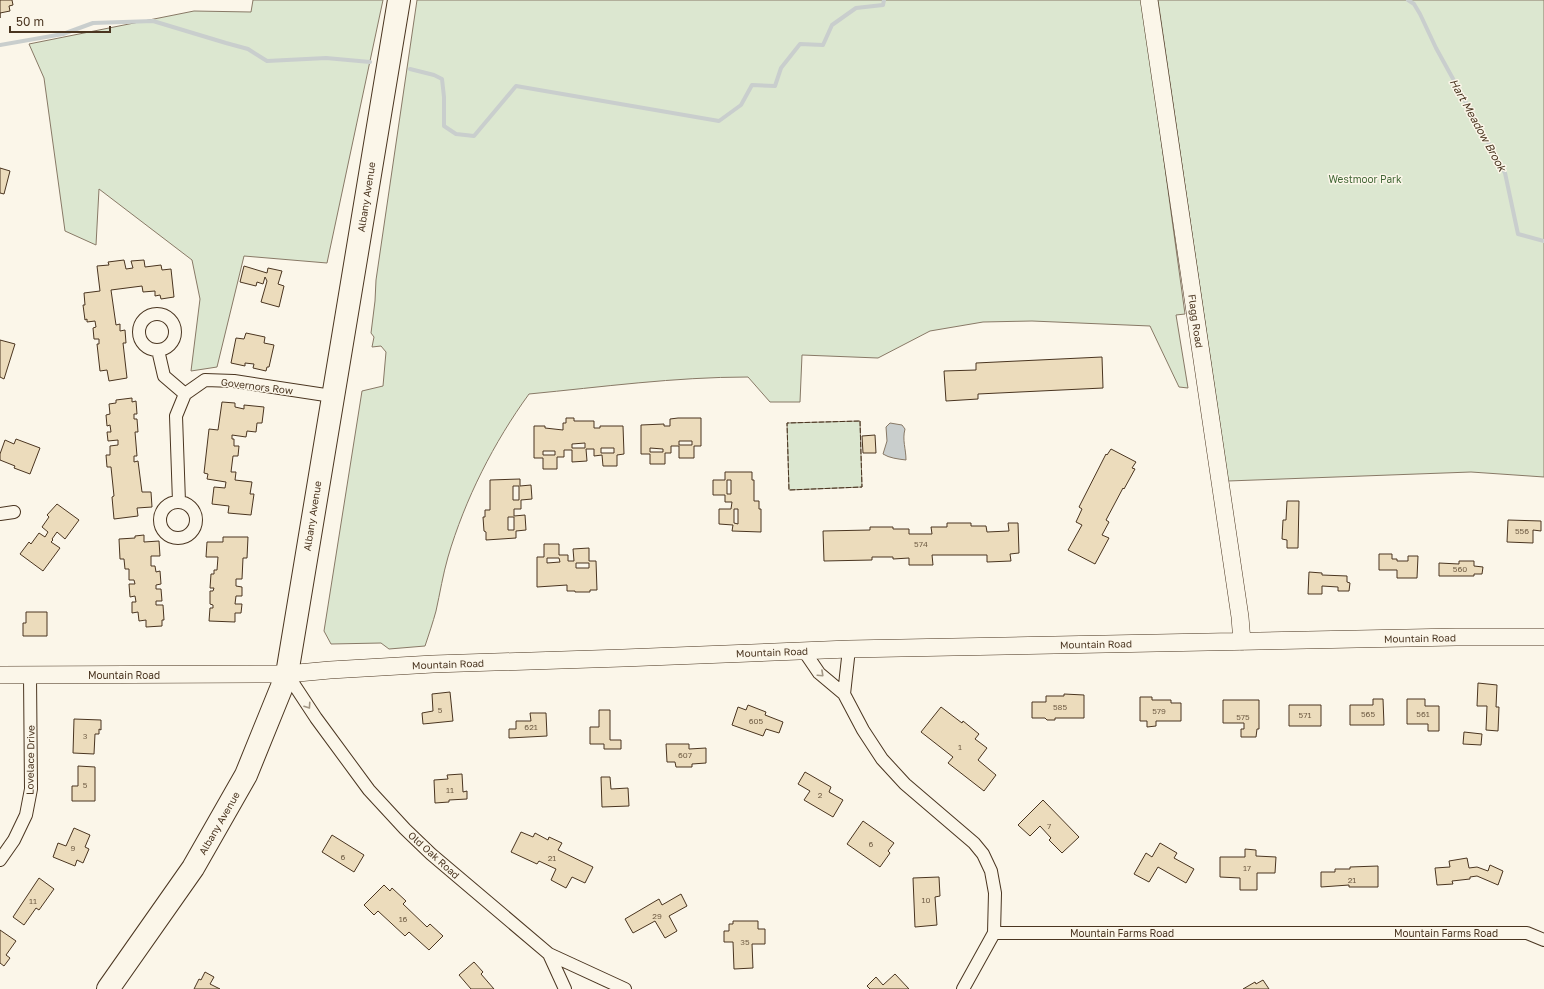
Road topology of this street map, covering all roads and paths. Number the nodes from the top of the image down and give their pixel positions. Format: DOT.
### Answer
graph roads {
  1 [pos="399,0"];
  2 [pos="1148,0"];
  3 [pos="158,350"];
  4 [pos="185,394"];
  5 [pos="332,396"];
  6 [pos="179,502"];
  7 [pos="14,512"];
  8 [pos="0,514"];
  9 [pos="1544,637"];
  10 [pos="1242,642"];
  11 [pos="849,649"];
  12 [pos="804,651"];
  13 [pos="287,674"];
  14 [pos="0,675"];
  15 [pos="30,676"];
  16 [pos="844,694"];
  17 [pos="0,860"];
  18 [pos="994,933"];
  19 [pos="1544,940"];
  20 [pos="549,954"];
  21 [pos="108,989"];
  22 [pos="565,989"];
  23 [pos="625,989"];
  24 [pos="963,989"];
  1 -- 5 [label="highway, Albany Avenue"];
  2 -- 10 [label="main road, Flagg Road"];
  3 -- 4 [label="street"];
  4 -- 5 [label="street, Governors Row"];
  4 -- 6 [label="street"];
  5 -- 13 [label="highway, Albany Avenue"];
  7 -- 8 [label="street"];
  9 -- 10 [label="main road, Mountain Road"];
  10 -- 11 [label="main road, Mountain Road"];
  11 -- 12 [label="main road, Mountain Road"];
  11 -- 16 [label="street"];
  12 -- 13 [label="main road, Mountain Road"];
  12 -- 16 [label="street, one-way"];
  13 -- 15 [label="main road, Mountain Road"];
  13 -- 20 [label="street, Old Oak Road, one-way"];
  13 -- 21 [label="highway, Albany Avenue"];
  14 -- 15 [label="main road, Mountain Road"];
  15 -- 17 [label="street, Lovelace Drive"];
  16 -- 18 [label="street"];
  18 -- 19 [label="street, Mountain Farms Road"];
  18 -- 24 [label="street"];
  20 -- 22 [label="street"];
  20 -- 23 [label="street, Old Oak Road"];
}
